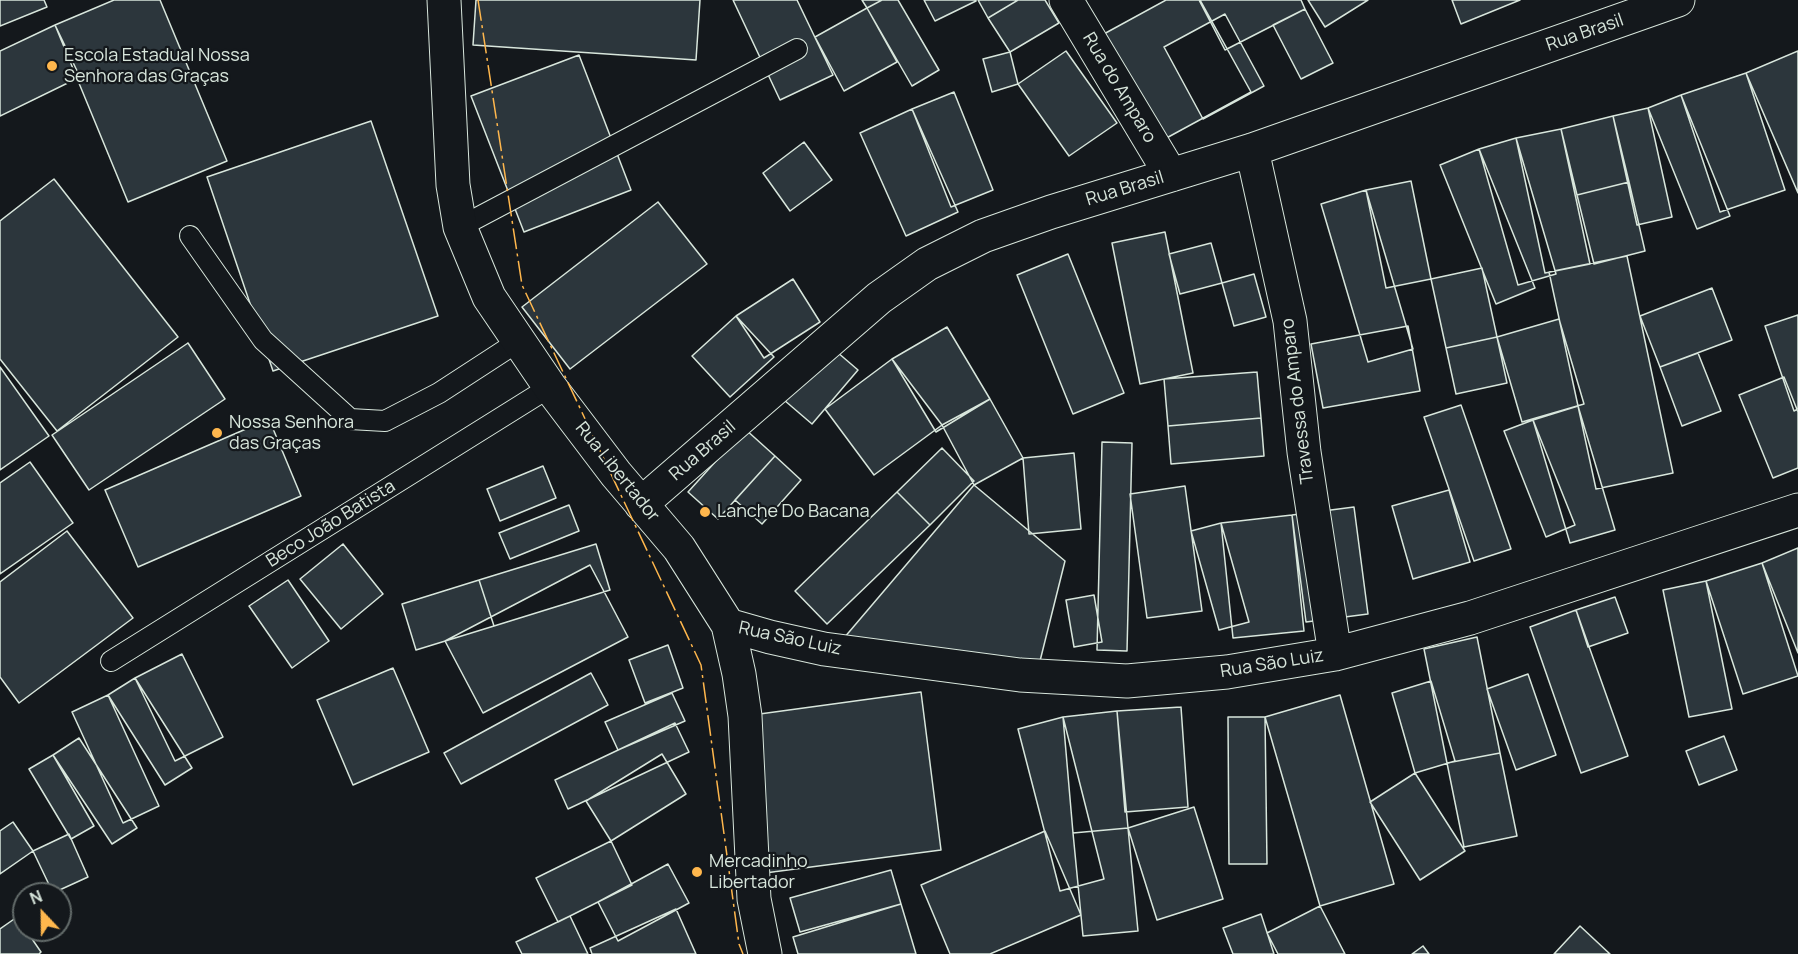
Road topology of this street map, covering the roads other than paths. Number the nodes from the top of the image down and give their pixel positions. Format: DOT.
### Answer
graph roads {
  1 [pos="444,0"];
  2 [pos="1066,0"];
  3 [pos="1678,0"];
  4 [pos="797,49"];
  5 [pos="1252,150"];
  6 [pos="1171,176"];
  7 [pos="460,227"];
  8 [pos="190,236"];
  9 [pos="519,341"];
  10 [pos="550,387"];
  11 [pos="641,504"];
  12 [pos="1798,510"];
  13 [pos="728,625"];
  14 [pos="1335,654"];
  15 [pos="111,661"];
  16 [pos="765,954"];
  1 -- 7 [label="street, Rua Libertador"];
  2 -- 6 [label="street, Rua do Amparo"];
  3 -- 5 [label="street, Rua Brasil"];
  4 -- 7 [label="lane"];
  5 -- 6 [label="street, Rua Brasil"];
  5 -- 14 [label="street, Travessa do Amparo"];
  6 -- 11 [label="street, Rua Brasil"];
  7 -- 9 [label="street, Rua Libertador"];
  8 -- 9 [label="lane"];
  9 -- 10 [label="street, Rua Libertador"];
  10 -- 11 [label="street, Rua Libertador"];
  10 -- 15 [label="lane, Beco João Batista"];
  11 -- 13 [label="street, Rua Libertador"];
  12 -- 14 [label="street, Rua São Luiz"];
  13 -- 14 [label="street, Rua São Luiz"];
  13 -- 16 [label="street, Rua Libertador"];
}
